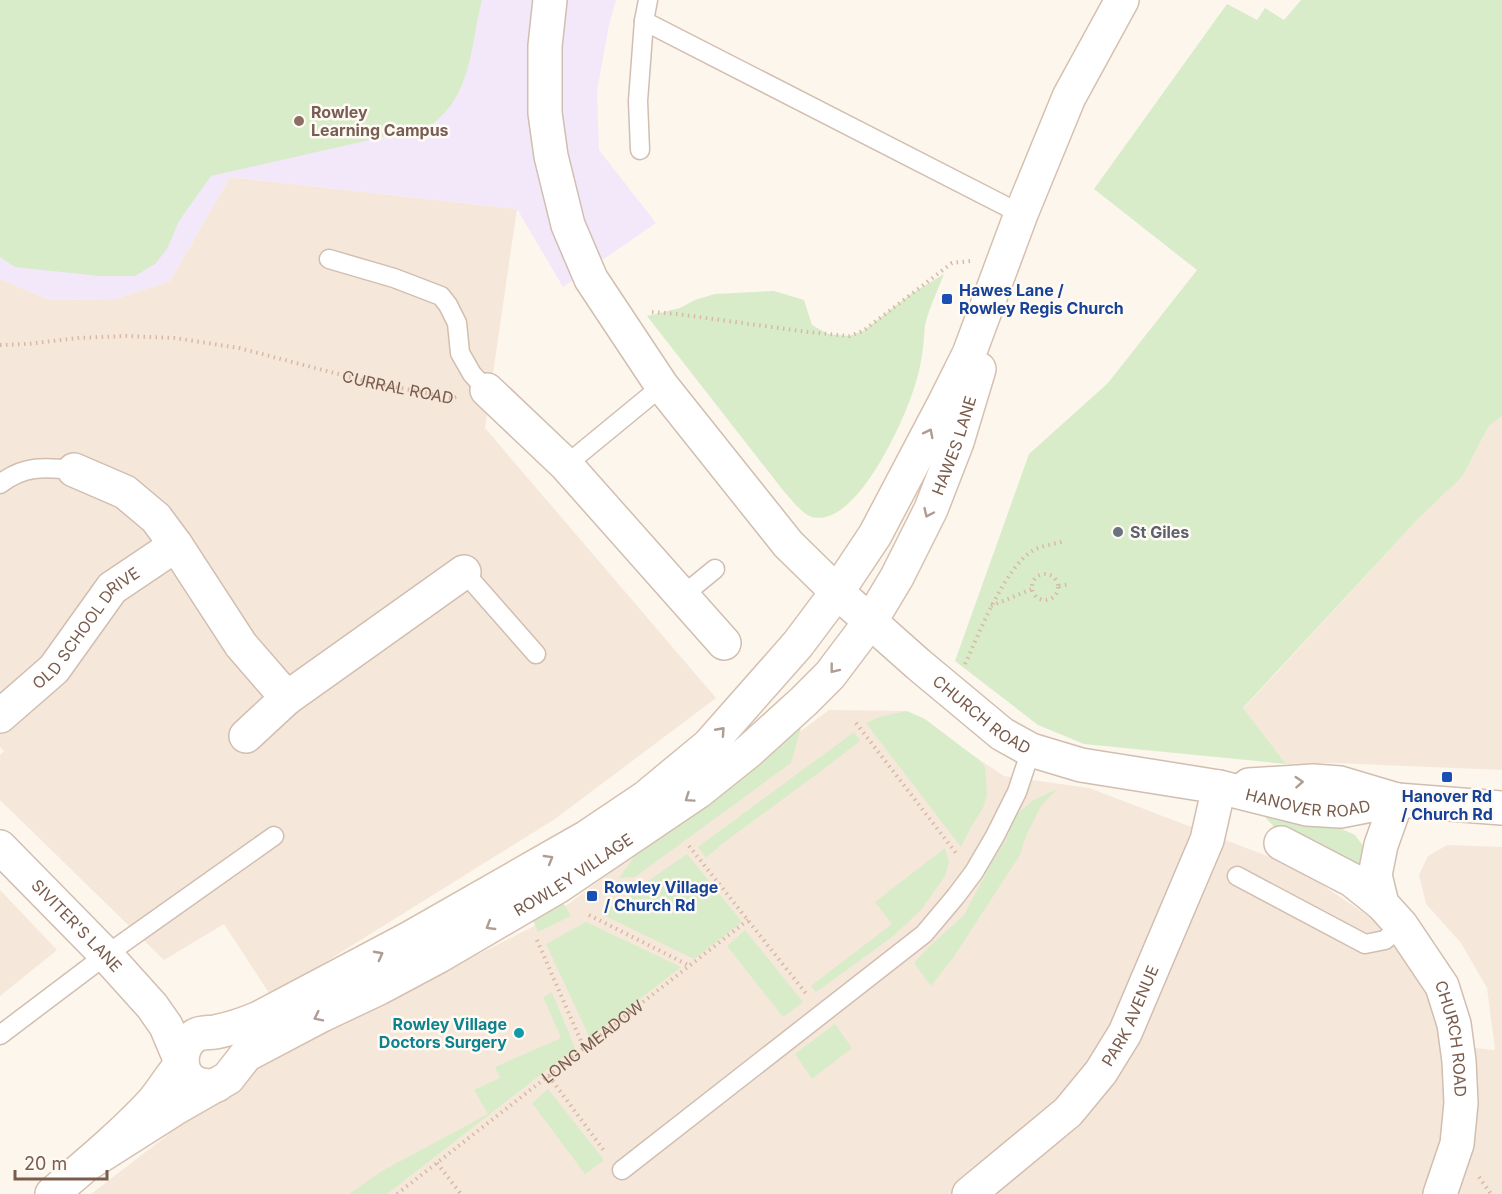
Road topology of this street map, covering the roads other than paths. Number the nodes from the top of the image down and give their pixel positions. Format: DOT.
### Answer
graph roads {
  1 [pos="550,0"];
  2 [pos="648,0"];
  3 [pos="1122,0"];
  4 [pos="644,21"];
  5 [pos="640,150"];
  6 [pos="1021,214"];
  7 [pos="1006,257"];
  8 [pos="329,259"];
  9 [pos="662,386"];
  10 [pos="487,390"];
  11 [pos="566,465"];
  12 [pos="74,470"];
  13 [pos="0,484"];
  14 [pos="176,545"];
  15 [pos="715,569"];
  16 [pos="464,572"];
  17 [pos="837,592"];
  18 [pos="682,596"];
  19 [pos="870,622"];
  20 [pos="724,643"];
  21 [pos="536,654"];
  22 [pos="287,698"];
  23 [pos="0,717"];
  24 [pos="246,736"];
  25 [pos="1032,750"];
  26 [pos="1158,777"];
  27 [pos="1219,787"];
  28 [pos="1396,800"];
  29 [pos="1502,808"];
  30 [pos="274,836"];
  31 [pos="1281,843"];
  32 [pos="0,847"];
  33 [pos="1237,876"];
  34 [pos="1392,915"];
  35 [pos="105,955"];
  36 [pos="152,1006"];
  37 [pos="208,1033"];
  38 [pos="0,1035"];
  39 [pos="182,1064"];
  40 [pos="225,1078"];
  41 [pos="89,1162"];
  42 [pos="622,1170"];
  43 [pos="1439,1193"];
  44 [pos="52,1194"];
  45 [pos="969,1194"];
  1 -- 9 [label="street"];
  2 -- 4 [label="lane"];
  3 -- 6 [label="street, HAWES LANE"];
  4 -- 5 [label="lane"];
  4 -- 6 [label="lane"];
  6 -- 7 [label="street, HAWES LANE"];
  17 -- 7 [label="street, HAWES LANE, one-way"];
  7 -- 19 [label="street, HAWES LANE, one-way"];
  8 -- 10 [label="lane"];
  9 -- 11 [label="lane"];
  9 -- 17 [label="street"];
  10 -- 11 [label="street"];
  11 -- 18 [label="street"];
  12 -- 13 [label="lane"];
  12 -- 14 [label="street"];
  14 -- 22 [label="street"];
  14 -- 23 [label="street, OLD SCHOOL DRIVE"];
  15 -- 18 [label="lane"];
  16 -- 21 [label="lane"];
  16 -- 22 [label="street"];
  17 -- 19 [label="street, CHURCH ROAD"];
  37 -- 17 [label="street, ROWLEY VILLAGE, one-way"];
  18 -- 20 [label="street"];
  19 -- 25 [label="street, CHURCH ROAD"];
  19 -- 40 [label="street, ROWLEY VILLAGE, one-way"];
  22 -- 24 [label="street"];
  25 -- 26 [label="street, CHURCH ROAD"];
  25 -- 42 [label="lane"];
  26 -- 27 [label="street, HANOVER ROAD"];
  27 -- 28 [label="street, HANOVER ROAD"];
  27 -- 45 [label="street, PARK AVENUE"];
  28 -- 29 [label="street, HANOVER ROAD"];
  28 -- 34 [label="street, CHURCH ROAD"];
  30 -- 35 [label="lane"];
  31 -- 34 [label="street, CHURCH ROAD"];
  32 -- 35 [label="street, SIVITER'S LANE"];
  33 -- 34 [label="lane"];
  34 -- 43 [label="street, CHURCH ROAD"];
  35 -- 36 [label="street, SIVITER'S LANE"];
  35 -- 38 [label="lane"];
  36 -- 37 [label="street, SIVITER'S LANE"];
  36 -- 39 [label="street, SIVITER'S LANE"];
  37 -- 39 [label="street, ROWLEY VILLAGE"];
  37 -- 40 [label="street"];
  39 -- 40 [label="street"];
  39 -- 41 [label="street, ROWLEY VILLAGE"];
  40 -- 41 [label="street, ROWLEY VILLAGE"];
  41 -- 44 [label="street, ROWLEY VILLAGE"];
}
